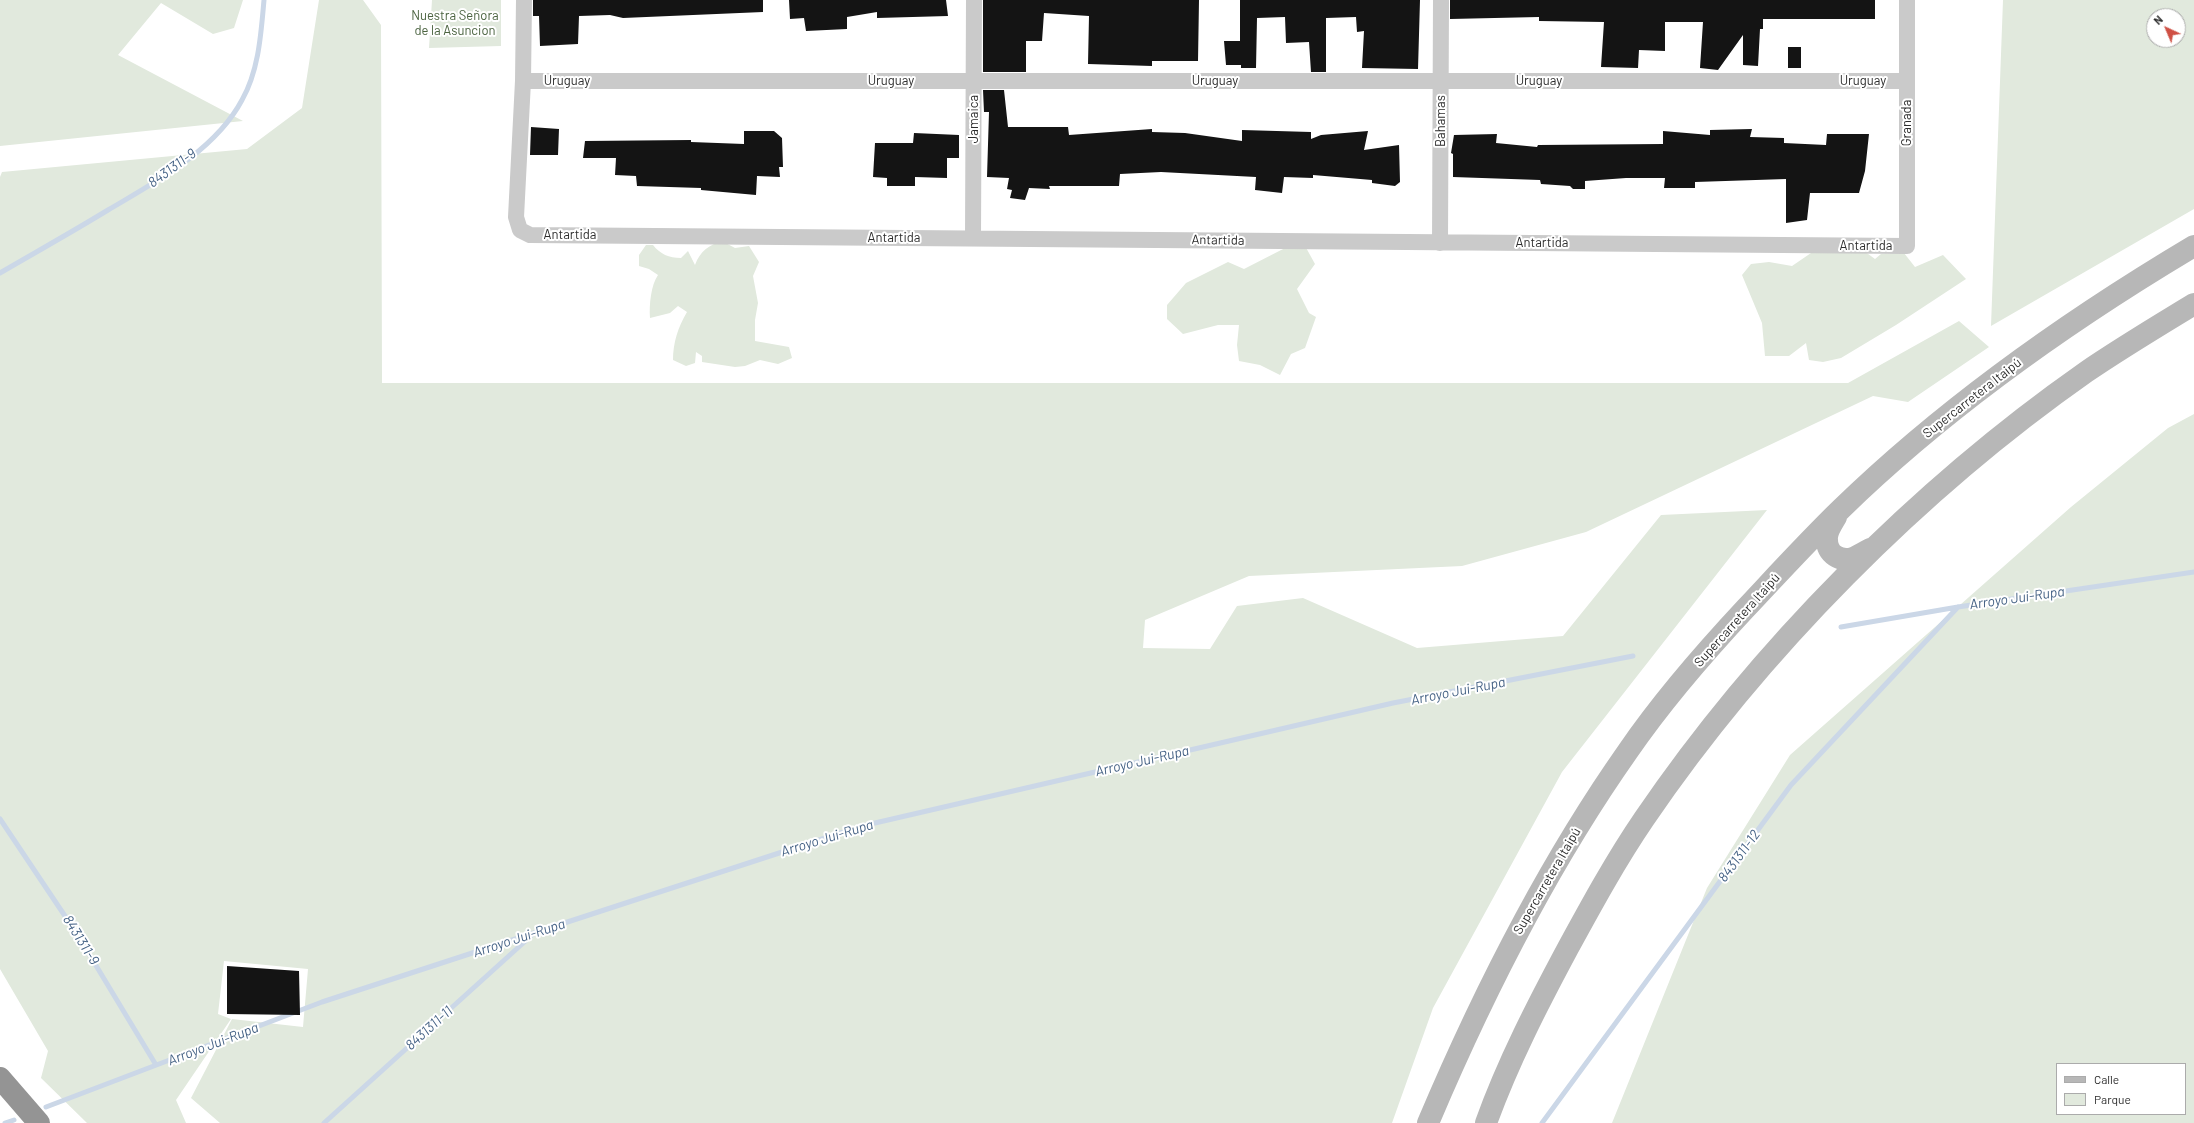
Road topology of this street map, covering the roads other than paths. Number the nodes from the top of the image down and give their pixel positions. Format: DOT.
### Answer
graph roads {
  1 [pos="524,0"];
  2 [pos="974,0"];
  3 [pos="1441,0"];
  4 [pos="1907,0"];
  5 [pos="523,81"];
  6 [pos="974,81"];
  7 [pos="1441,81"];
  8 [pos="1907,81"];
  9 [pos="973,238"];
  10 [pos="1440,242"];
  11 [pos="1907,246"];
  12 [pos="2194,246"];
  13 [pos="2194,304"];
  14 [pos="1842,508"];
  15 [pos="1878,545"];
  16 [pos="0,1078"];
  17 [pos="39,1123"];
  18 [pos="1428,1123"];
  19 [pos="1486,1123"];
  1 -- 5 [label="street"];
  2 -- 6 [label="street, Jamaica"];
  3 -- 7 [label="street, Bahamas"];
  4 -- 8 [label="street, Granada"];
  5 -- 6 [label="street, Uruguay"];
  5 -- 9 [label="street, Antartida"];
  6 -- 7 [label="street, Uruguay"];
  6 -- 9 [label="street, Jamaica"];
  7 -- 8 [label="street, Uruguay"];
  7 -- 10 [label="street, Bahamas"];
  8 -- 11 [label="street, Granada"];
  9 -- 10 [label="street, Antartida"];
  10 -- 11 [label="street, Antartida"];
  12 -- 14 [label="street, Supercarretera Itaipú"];
  13 -- 15 [label="street"];
  14 -- 15 [label="street"];
  14 -- 18 [label="street, Supercarretera Itaipú"];
  15 -- 19 [label="street"];
  16 -- 17 [label="highway"];
}
